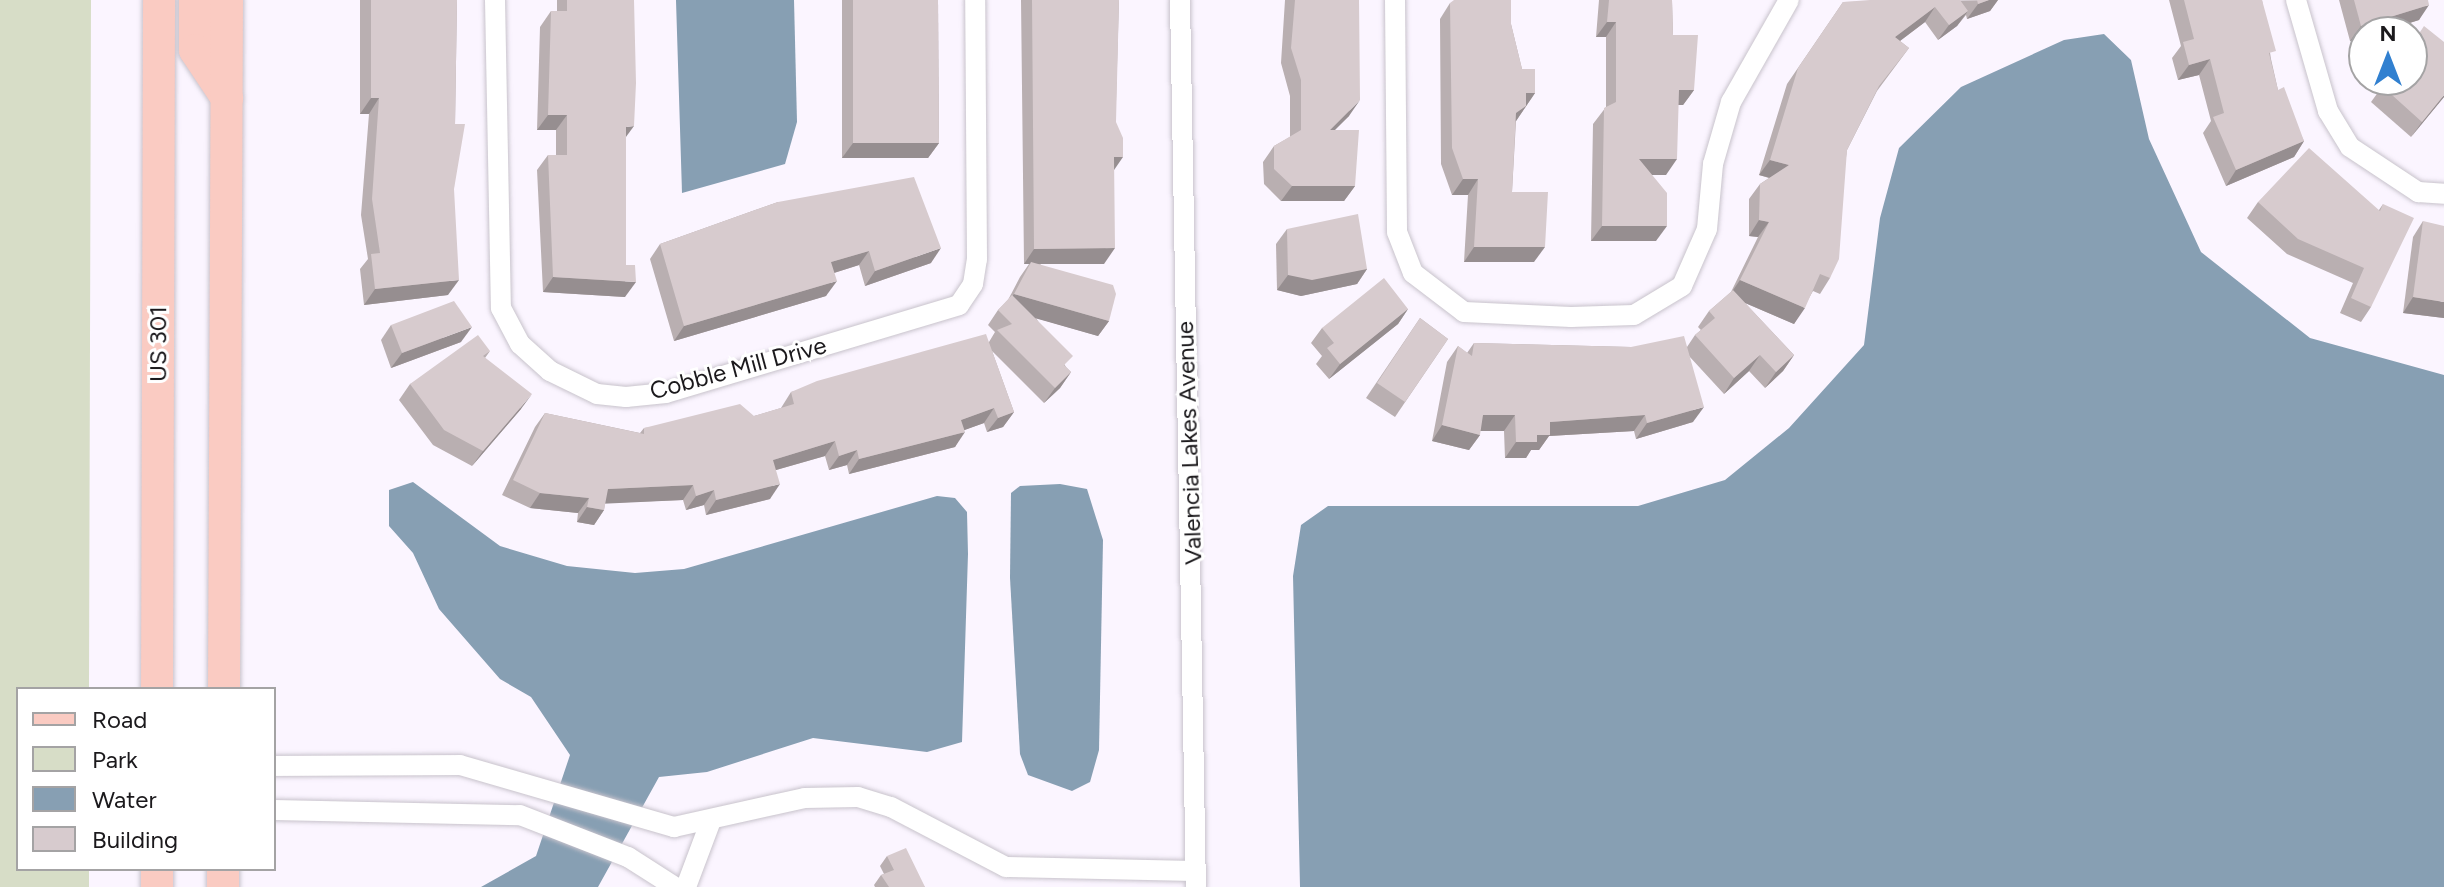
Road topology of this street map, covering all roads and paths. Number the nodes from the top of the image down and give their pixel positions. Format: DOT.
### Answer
graph roads {
  1 [pos="159,0"];
  2 [pos="195,0"];
  3 [pos="227,0"];
  4 [pos="495,0"];
  5 [pos="975,0"];
  6 [pos="1180,0"];
  7 [pos="1395,0"];
  8 [pos="2296,0"];
  9 [pos="1782,2"];
  10 [pos="227,98"];
  11 [pos="2444,194"];
  12 [pos="157,687"];
  13 [pos="224,687"];
  14 [pos="276,766"];
  15 [pos="276,810"];
  16 [pos="710,823"];
  17 [pos="1196,879"];
  18 [pos="675,887"];
  19 [pos="686,887"];
  1 -- 12 [label="main road, US 301 / US 301"];
  2 -- 10 [label="main road"];
  3 -- 10 [label="main road"];
  4 -- 5 [label="street, Cobble Mill Drive"];
  6 -- 17 [label="street, Valencia Lakes Avenue"];
  7 -- 9 [label="street"];
  8 -- 11 [label="street"];
  10 -- 13 [label="main road"];
  14 -- 16 [label="street"];
  15 -- 18 [label="street"];
  16 -- 17 [label="street"];
  16 -- 19 [label="street"];
}
